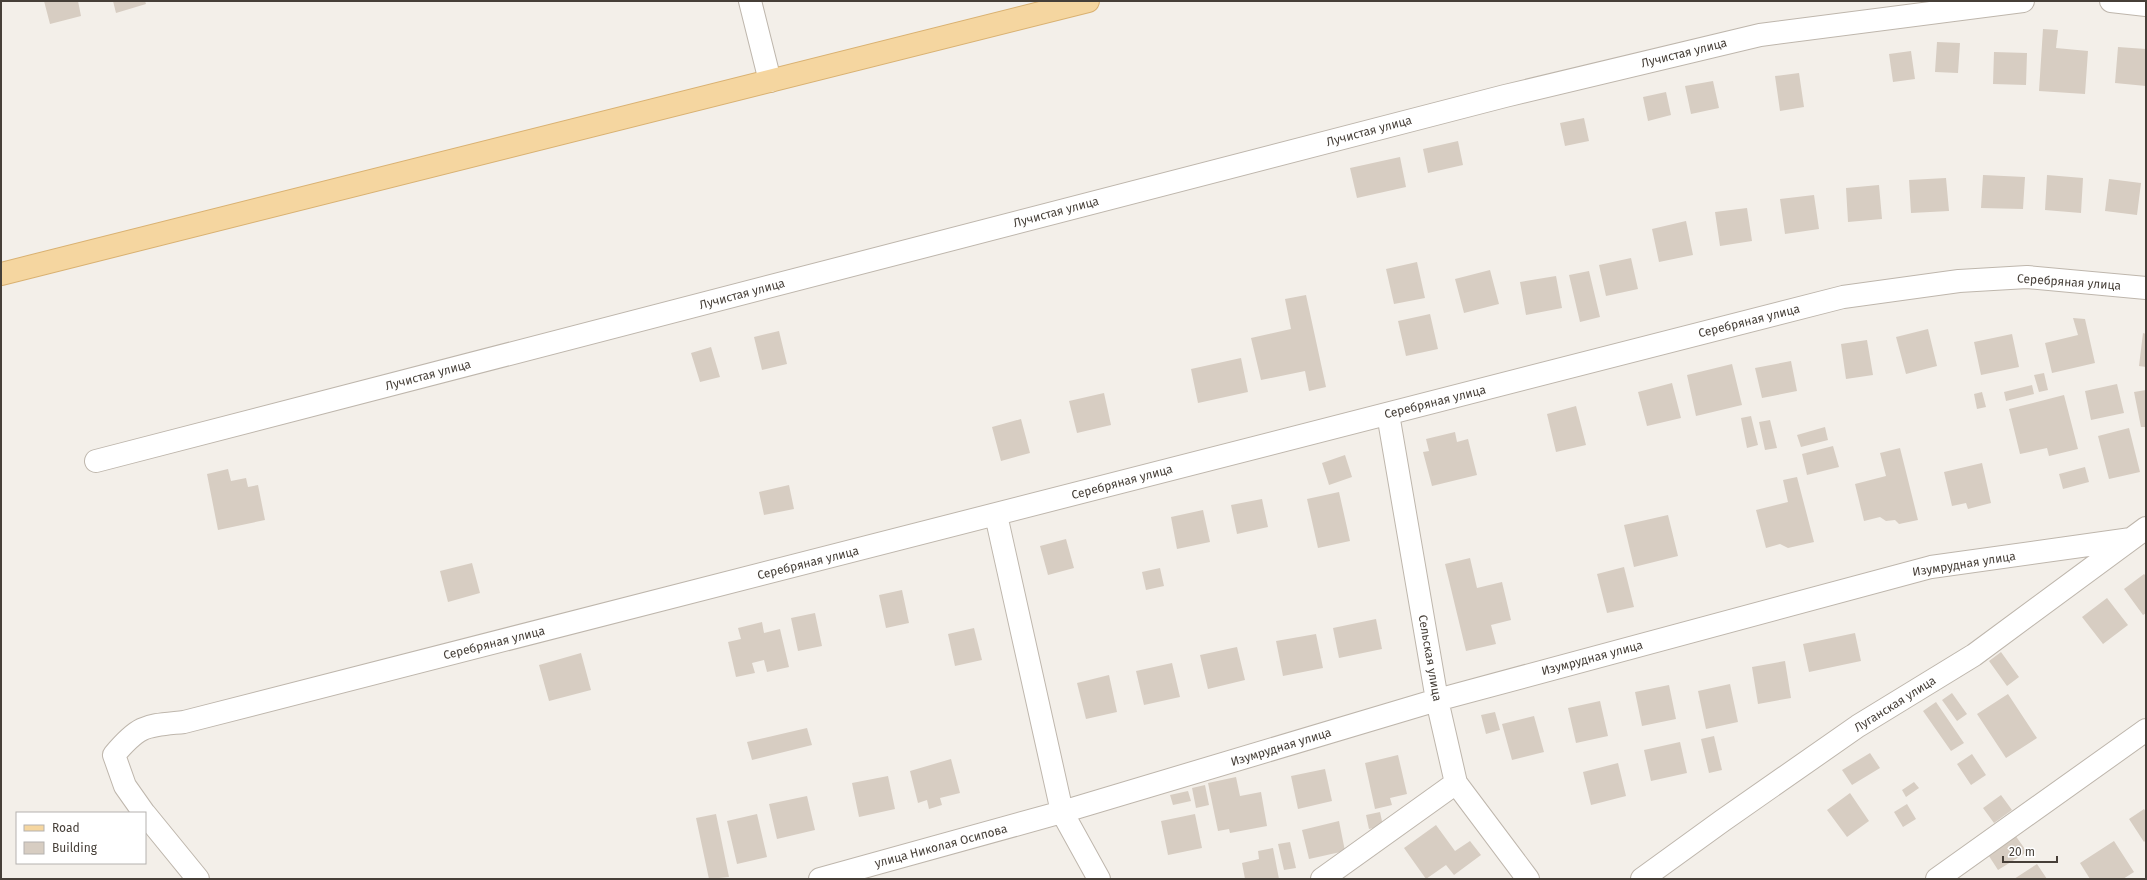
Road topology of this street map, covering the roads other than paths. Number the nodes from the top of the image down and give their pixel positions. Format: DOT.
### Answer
graph roads {
  1 [pos="750,1"];
  2 [pos="1088,1"];
  3 [pos="2023,1"];
  4 [pos="2110,1"];
  5 [pos="2146,5"];
  6 [pos="770,81"];
  7 [pos="1,274"];
  8 [pos="2146,288"];
  9 [pos="1388,414"];
  10 [pos="96,461"];
  11 [pos="996,515"];
  12 [pos="2139,533"];
  13 [pos="1437,700"];
  14 [pos="2146,730"];
  15 [pos="1456,783"];
  16 [pos="143,812"];
  17 [pos="1062,812"];
  18 [pos="146,816"];
  19 [pos="198,879"];
  20 [pos="820,879"];
  21 [pos="1099,879"];
  22 [pos="1322,879"];
  23 [pos="1528,879"];
  24 [pos="1642,879"];
  25 [pos="1937,879"];
  1 -- 6 [label="street"];
  2 -- 6 [label="main road"];
  3 -- 10 [label="street, Лучистая улица"];
  4 -- 5 [label="street"];
  6 -- 7 [label="main road"];
  8 -- 9 [label="street, Серебряная улица"];
  9 -- 11 [label="street, Серебряная улица"];
  9 -- 13 [label="street, Сельская улица"];
  11 -- 16 [label="street, Серебряная улица"];
  11 -- 17 [label="street"];
  12 -- 13 [label="street, Изумрудная улица"];
  12 -- 24 [label="street, Луганская улица"];
  13 -- 15 [label="street, Сельская улица"];
  13 -- 17 [label="street, Изумрудная улица"];
  14 -- 25 [label="street"];
  15 -- 22 [label="street"];
  15 -- 23 [label="street, Сельская улица"];
  17 -- 20 [label="street, улица Николая Осипова"];
  17 -- 21 [label="street"];
  18 -- 19 [label="street"];
}
